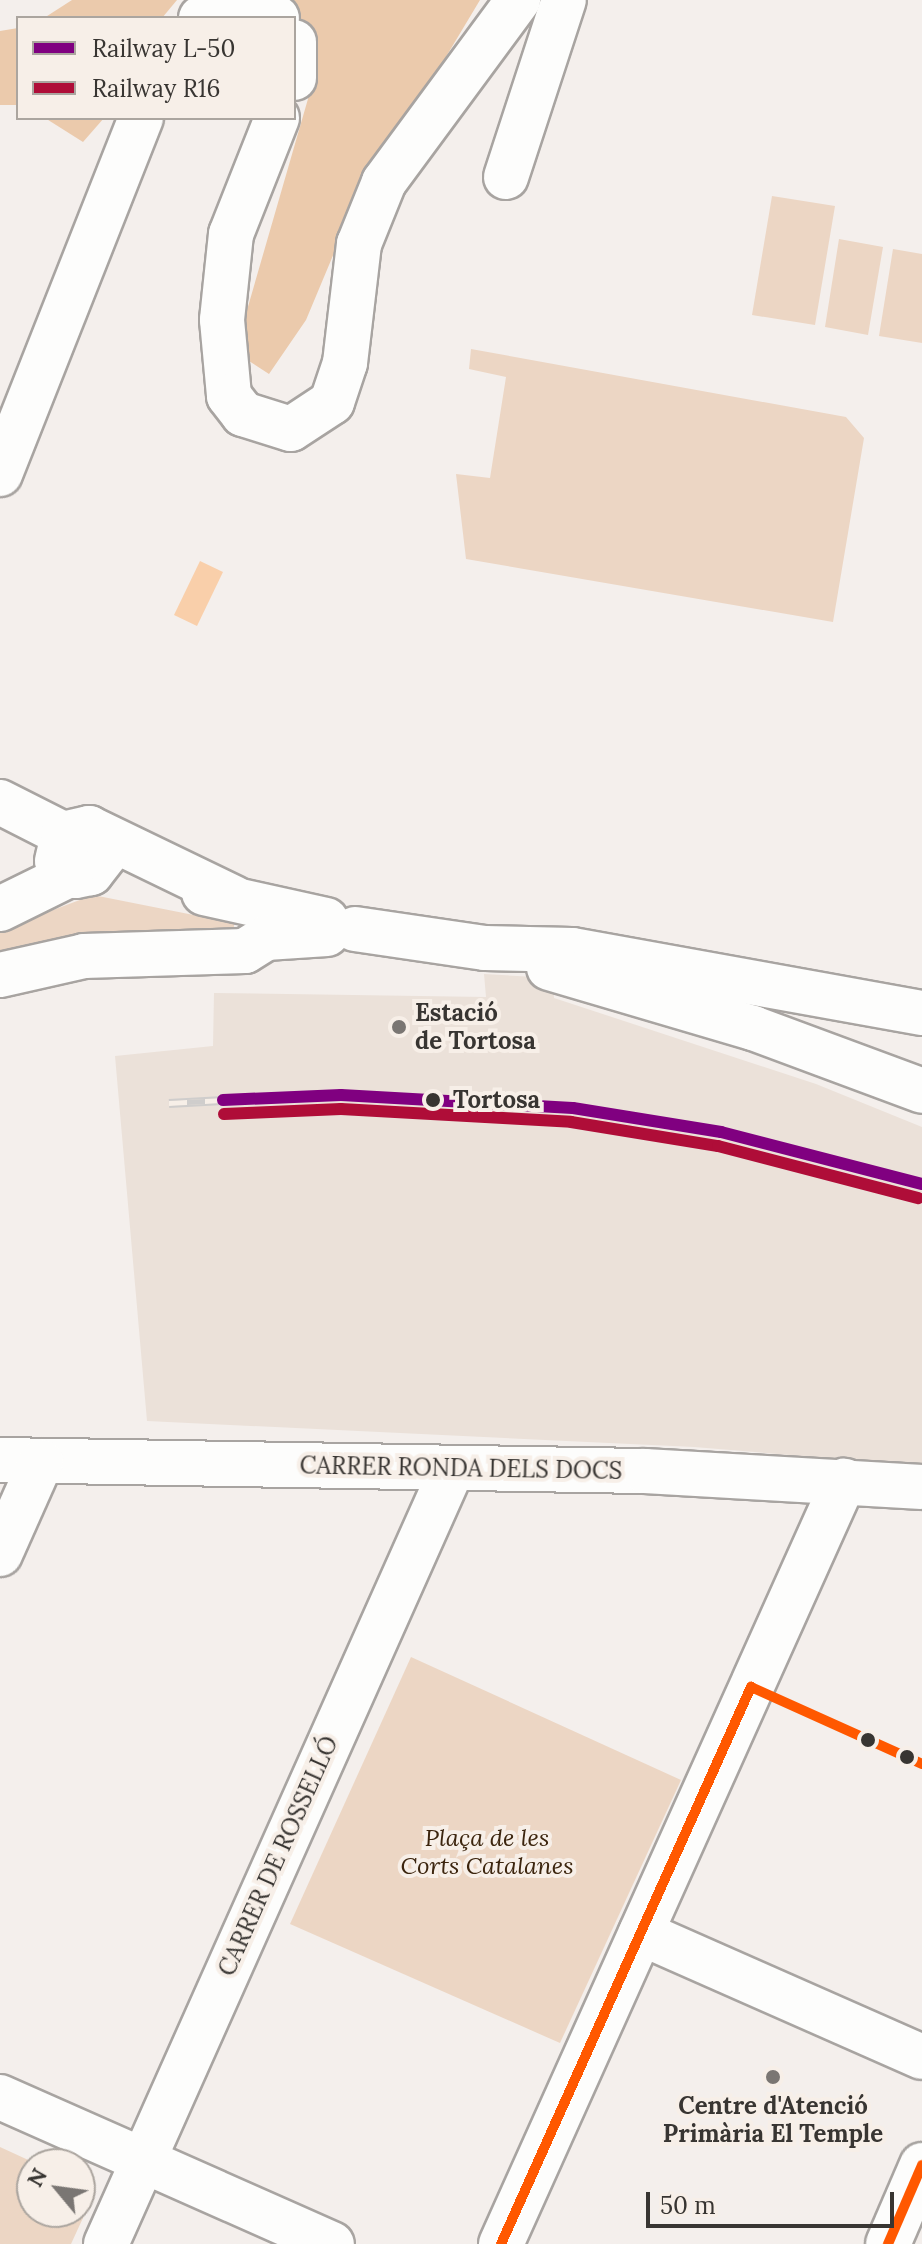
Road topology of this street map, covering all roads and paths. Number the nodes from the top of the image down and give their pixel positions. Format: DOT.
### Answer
graph roads {
  1 [pos="518,0"];
  2 [pos="564,0"];
  3 [pos="208,16"];
  4 [pos="273,16"];
  5 [pos="140,120"];
  6 [pos="276,120"];
  7 [pos="506,177"];
  8 [pos="0,474"];
  9 [pos="0,802"];
  10 [pos="81,855"];
  11 [pos="0,909"];
  12 [pos="336,928"];
  13 [pos="485,948"];
  14 [pos="561,972"];
  15 [pos="0,975"];
  16 [pos="922,1013"];
  17 [pos="922,1037"];
  18 [pos="922,1091"];
  19 [pos="20,1461"];
  20 [pos="452,1469"];
  21 [pos="844,1481"];
  22 [pos="922,1487"];
  23 [pos="0,1554"];
  24 [pos="641,1933"];
  25 [pos="922,2057"];
  26 [pos="0,2097"];
  27 [pos="142,2163"];
  28 [pos="922,2165"];
  29 [pos="106,2244"];
  30 [pos="332,2244"];
  31 [pos="501,2244"];
  32 [pos="888,2244"];
  1 -- 6 [label="street"];
  2 -- 7 [label="street"];
  3 -- 4 [label="street"];
  5 -- 8 [label="street"];
  9 -- 10 [label="street"];
  10 -- 11 [label="street"];
  10 -- 12 [label="street"];
  12 -- 13 [label="street"];
  12 -- 15 [label="street"];
  13 -- 14 [label="street"];
  13 -- 16 [label="street"];
  14 -- 17 [label="street"];
  14 -- 18 [label="street"];
  19 -- 20 [label="street, CARRER RONDA DELS DOCS"];
  19 -- 23 [label="street"];
  20 -- 21 [label="street, CARRER RONDA DELS DOCS"];
  20 -- 27 [label="street, CARRER DE ROSSELLÓ"];
  21 -- 22 [label="street, CARRER RONDA DELS DOCS"];
  21 -- 24 [label="street"];
  24 -- 25 [label="street"];
  24 -- 31 [label="street"];
  26 -- 27 [label="street"];
  27 -- 29 [label="street, CARRER DE ROSSELLÓ"];
  27 -- 30 [label="street"];
  28 -- 32 [label="street"];
}
